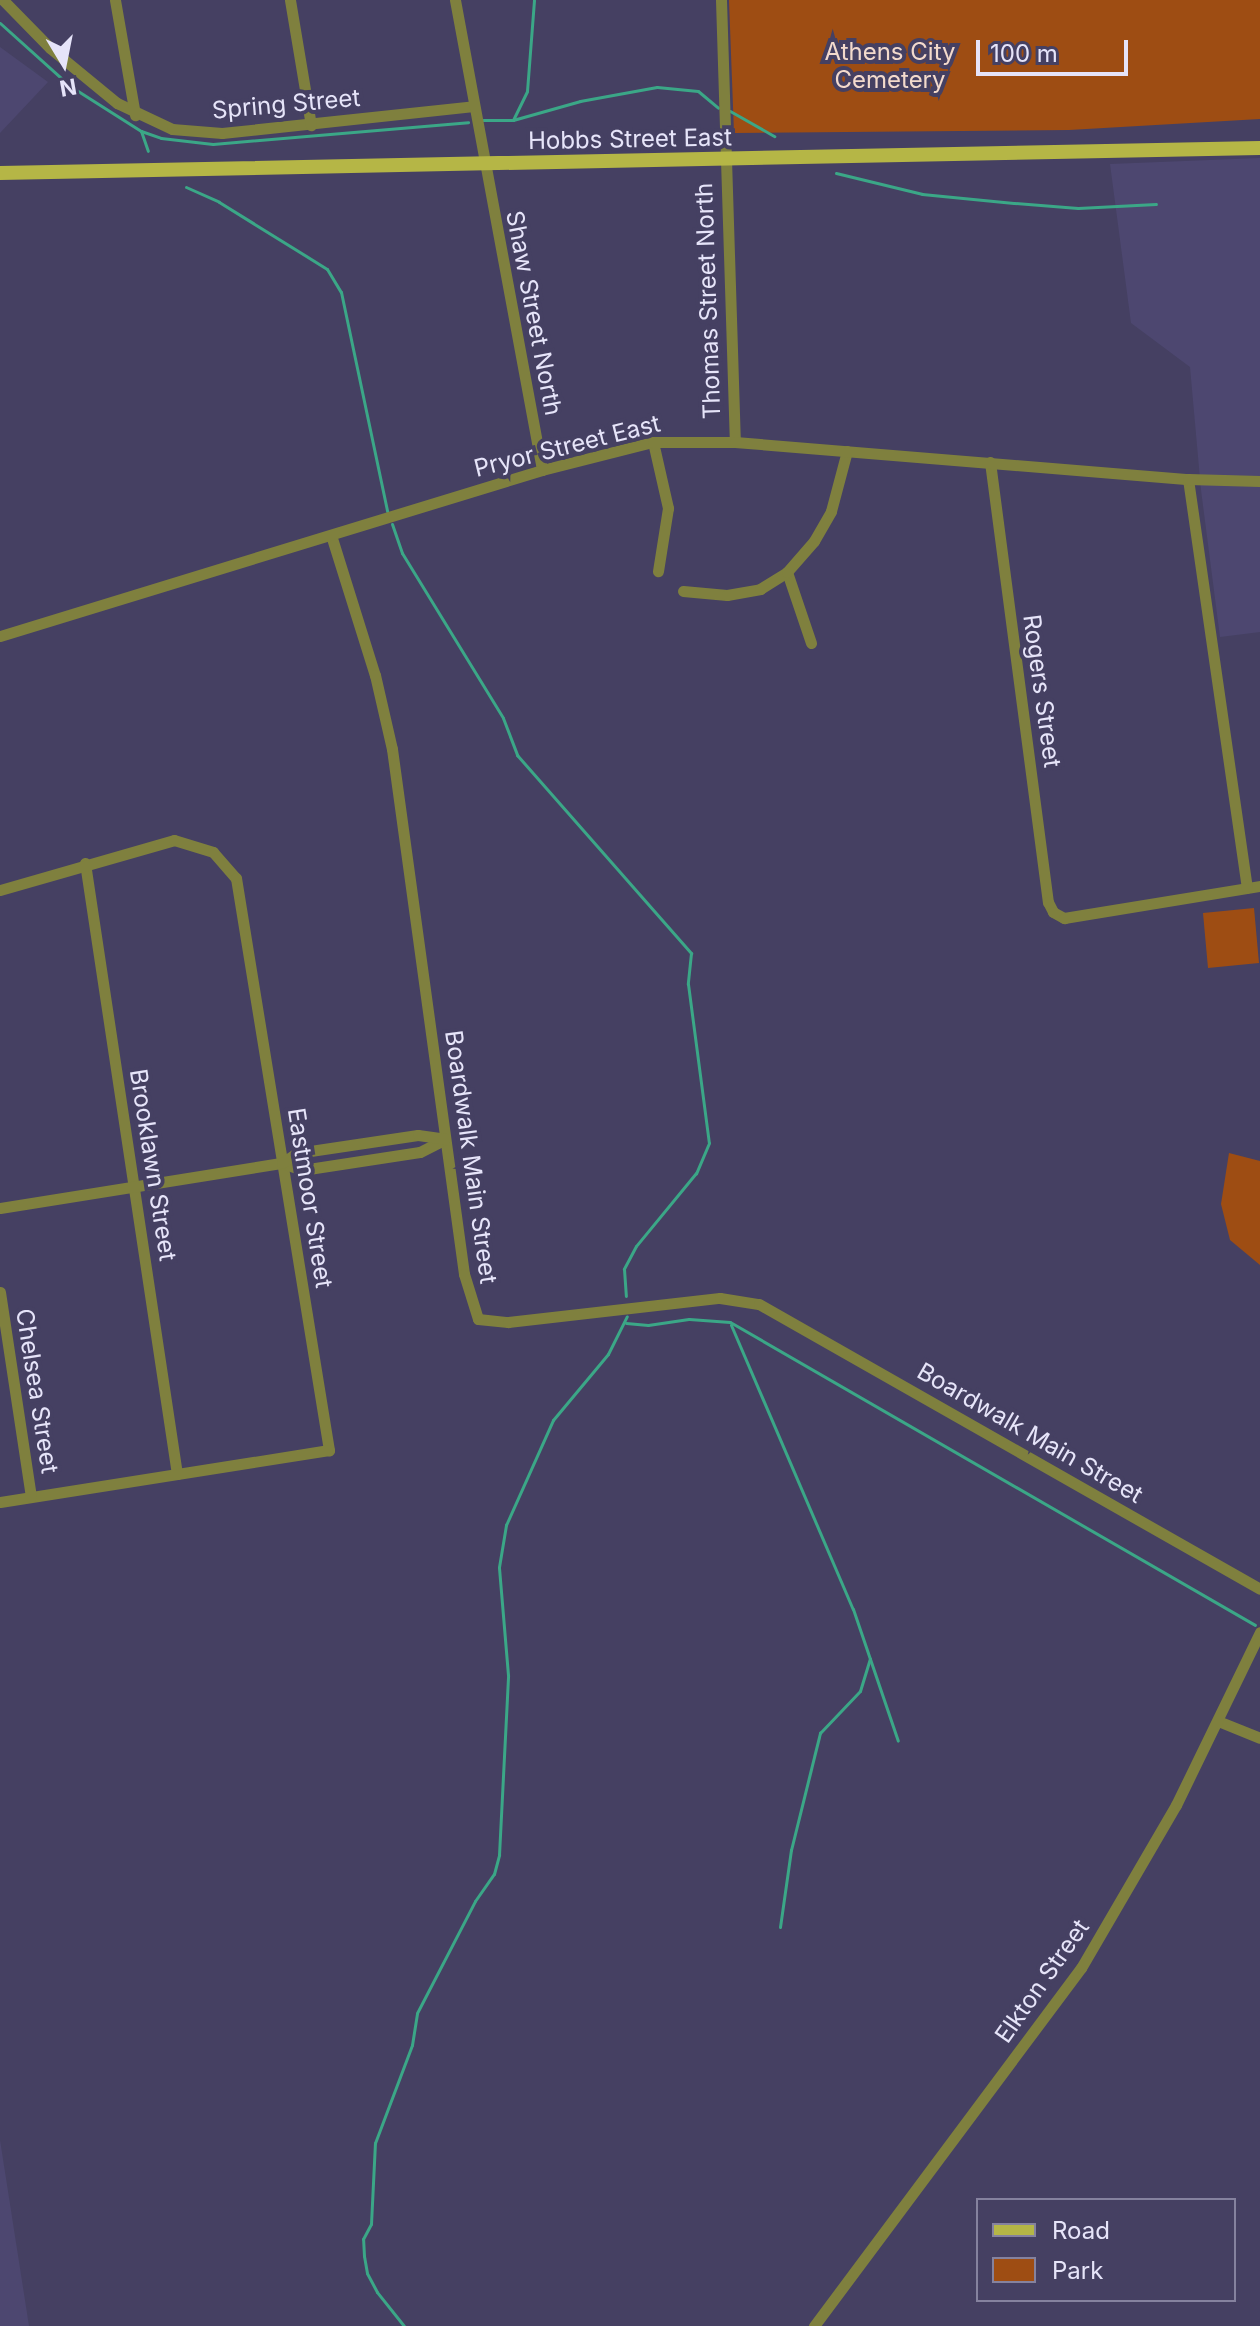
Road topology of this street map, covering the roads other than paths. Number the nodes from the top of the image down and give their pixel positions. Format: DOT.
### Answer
graph roads {
  1 [pos="3,0"];
  2 [pos="115,0"];
  3 [pos="290,0"];
  4 [pos="455,0"];
  5 [pos="721,0"];
  6 [pos="474,106"];
  7 [pos="135,115"];
  8 [pos="311,125"];
  9 [pos="1260,148"];
  10 [pos="727,159"];
  11 [pos="484,164"];
  12 [pos="0,173"];
  13 [pos="653,442"];
  14 [pos="735,442"];
  15 [pos="847,451"];
  16 [pos="990,462"];
  17 [pos="542,470"];
  18 [pos="1188,479"];
  19 [pos="1260,481"];
  20 [pos="331,535"];
  21 [pos="658,571"];
  22 [pos="787,572"];
  23 [pos="683,591"];
  24 [pos="0,636"];
  25 [pos="811,643"];
  26 [pos="85,863"];
  27 [pos="1260,886"];
  28 [pos="1247,888"];
  29 [pos="0,890"];
  30 [pos="445,1139"];
  31 [pos="282,1163"];
  32 [pos="134,1186"];
  33 [pos="0,1208"];
  34 [pos="0,1292"];
  35 [pos="177,1474"];
  36 [pos="31,1497"];
  37 [pos="0,1502"];
  38 [pos="1260,1589"];
  39 [pos="1260,1632"];
  40 [pos="1218,1721"];
  41 [pos="1260,1738"];
  42 [pos="814,2326"];
  1 -- 7 [label="street, Spring Street"];
  2 -- 7 [label="street"];
  3 -- 8 [label="street"];
  4 -- 6 [label="street, Shaw Street North"];
  5 -- 10 [label="street, Thomas Street North"];
  6 -- 8 [label="street, Spring Street"];
  6 -- 11 [label="street, Shaw Street North"];
  7 -- 8 [label="street, Spring Street"];
  9 -- 10 [label="main road, Hobbs Street East"];
  10 -- 11 [label="main road, Hobbs Street East"];
  10 -- 14 [label="street, Thomas Street North"];
  11 -- 12 [label="main road, Hobbs Street East"];
  11 -- 17 [label="street, Shaw Street North"];
  13 -- 14 [label="street, Pryor Street East"];
  13 -- 17 [label="street, Pryor Street East"];
  13 -- 21 [label="street"];
  14 -- 15 [label="street, Pryor Street East"];
  15 -- 16 [label="street, Pryor Street East"];
  15 -- 22 [label="street"];
  16 -- 18 [label="street, Pryor Street East"];
  16 -- 28 [label="street, Rogers Street"];
  17 -- 20 [label="street, Pryor Street East"];
  18 -- 19 [label="street, Pryor Street East"];
  18 -- 28 [label="street"];
  20 -- 24 [label="street, Pryor Street East"];
  20 -- 30 [label="street, Boardwalk Main Street"];
  22 -- 23 [label="street"];
  22 -- 25 [label="street"];
  26 -- 29 [label="street, Eastmoor Street"];
  26 -- 31 [label="street, Eastmoor Street"];
  26 -- 32 [label="street, Brooklawn Street"];
  27 -- 28 [label="street"];
  30 -- 31 [label="street"];
  30 -- 31 [label="street"];
  30 -- 38 [label="street, Boardwalk Main Street"];
  31 -- 32 [label="street"];
  31 -- 35 [label="street, Eastmoor Street"];
  32 -- 33 [label="street"];
  32 -- 35 [label="street, Brooklawn Street"];
  34 -- 36 [label="street, Chelsea Street"];
  35 -- 36 [label="street, Eastmoor Street"];
  36 -- 37 [label="street, Eastmoor Street"];
  39 -- 40 [label="street, Elkton Street"];
  40 -- 41 [label="street"];
  40 -- 42 [label="street, Elkton Street"];
}
